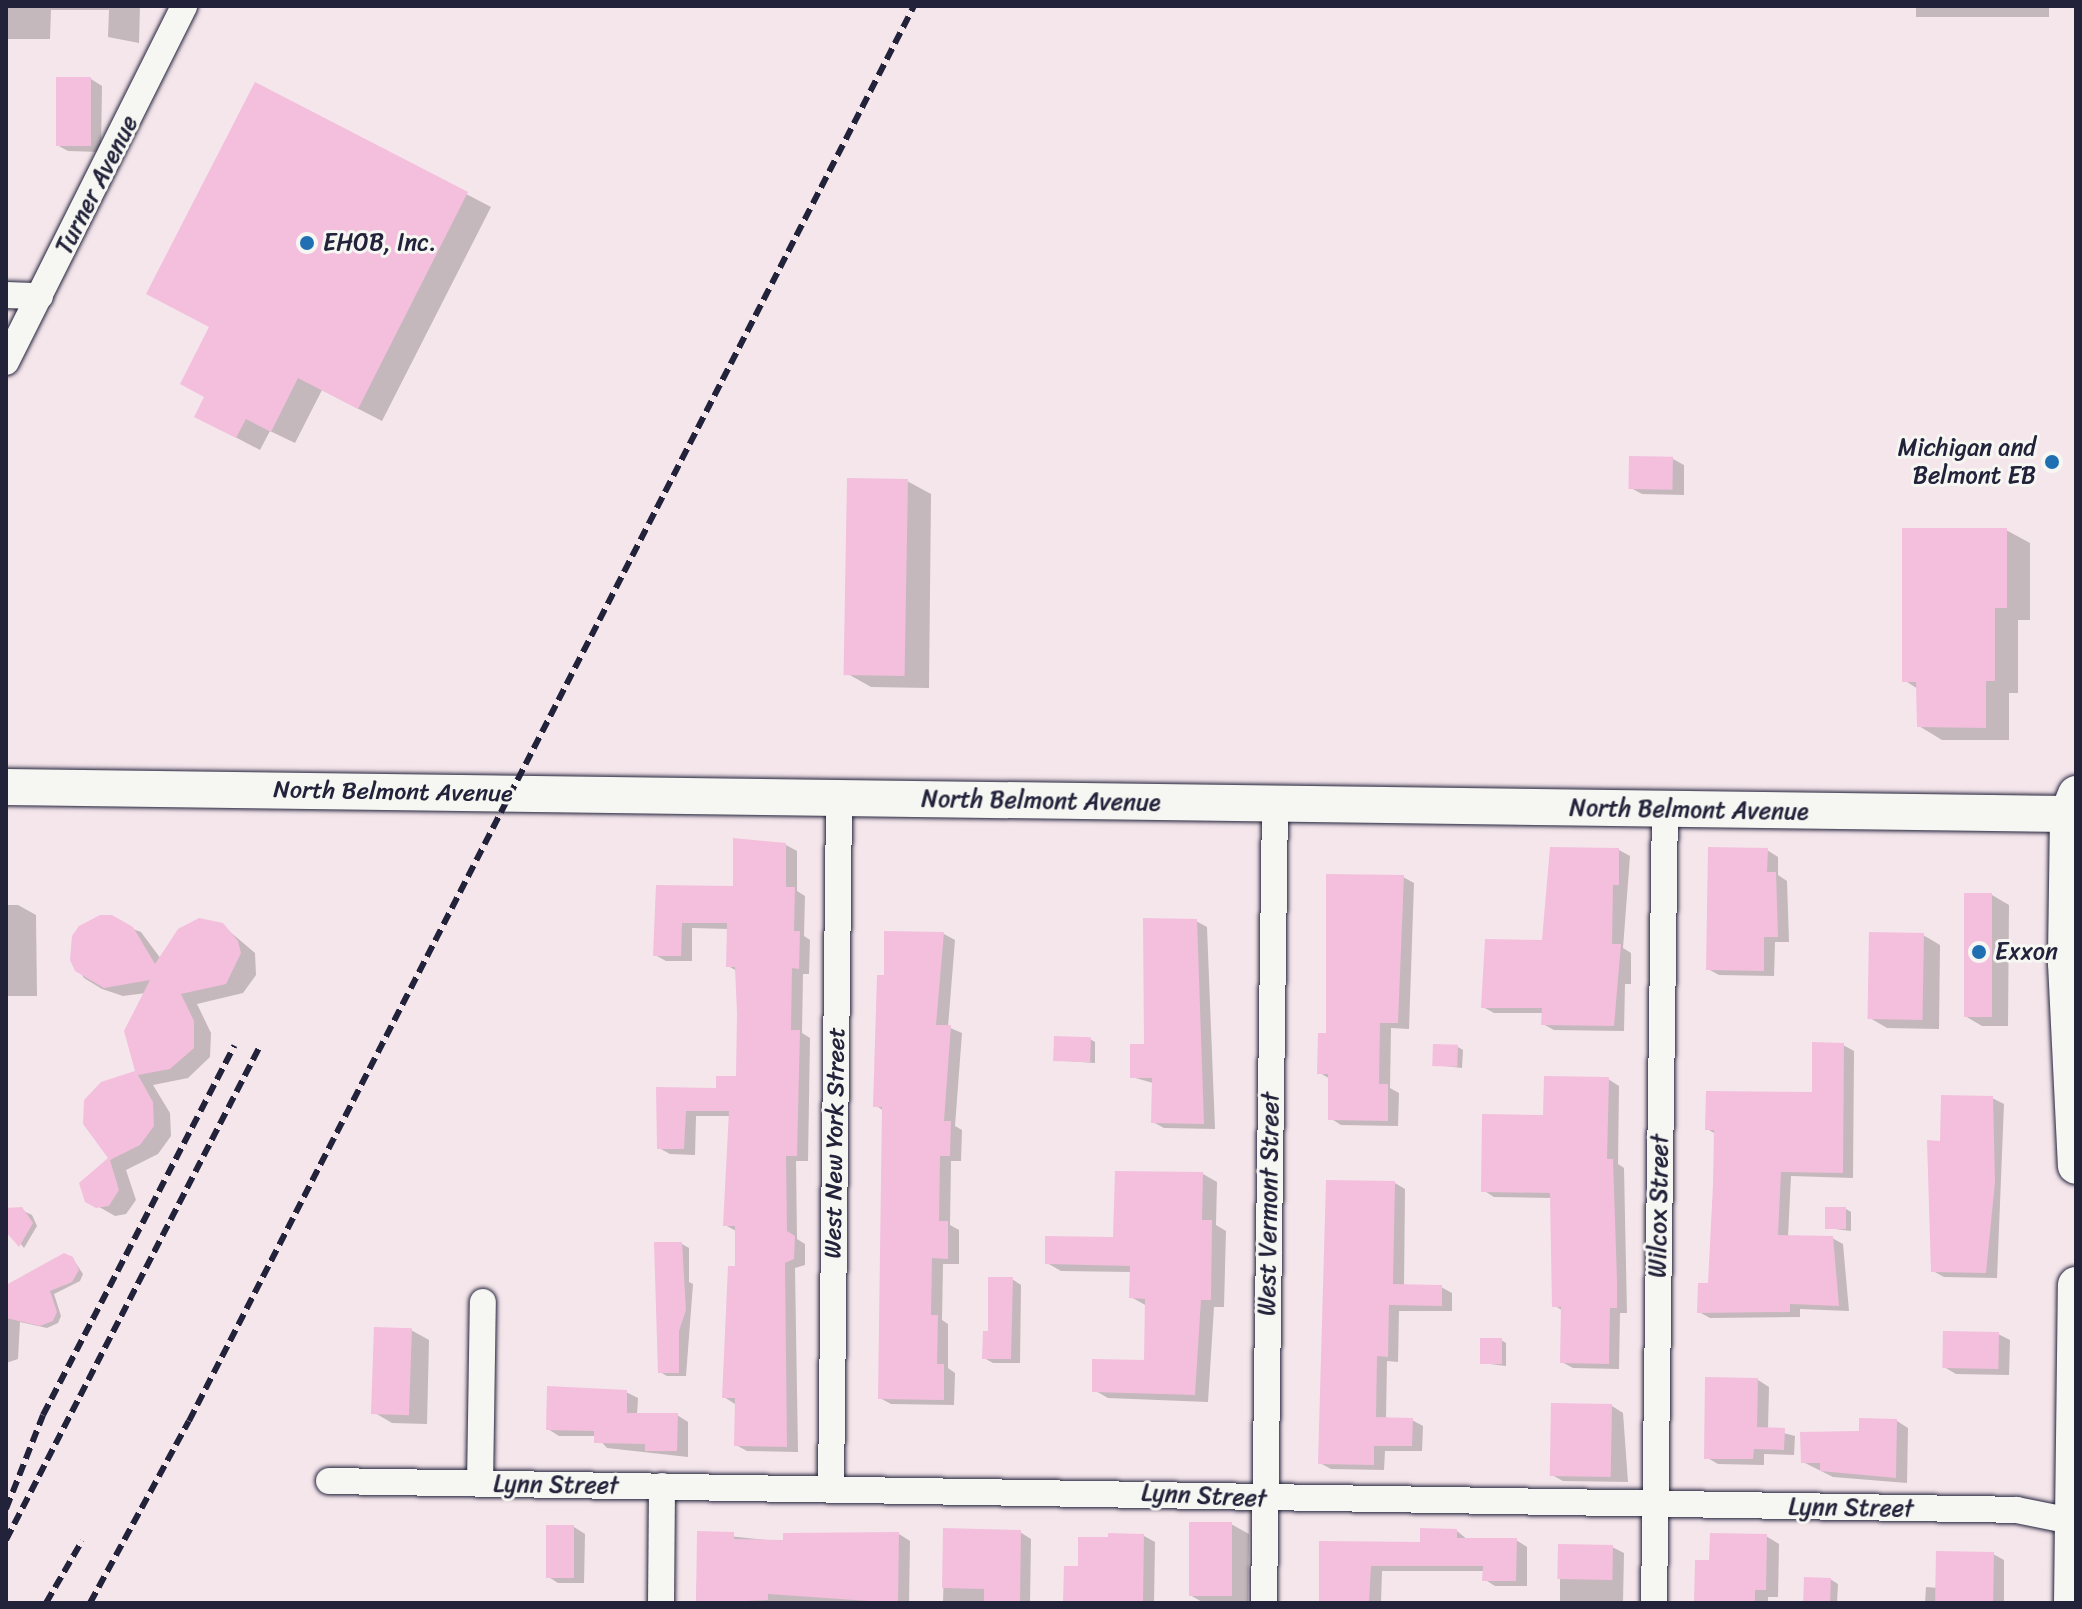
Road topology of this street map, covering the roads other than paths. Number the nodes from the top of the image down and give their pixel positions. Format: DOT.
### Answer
graph roads {
  1 [pos="184,6"];
  2 [pos="6,295"];
  3 [pos="40,296"];
  4 [pos="6,362"];
  5 [pos="6,787"];
  6 [pos="839,799"];
  7 [pos="1275,804"];
  8 [pos="2073,807"];
  9 [pos="1665,809"];
  10 [pos="2076,1166"];
  11 [pos="2076,1285"];
  12 [pos="483,1302"];
  13 [pos="329,1481"];
  14 [pos="480,1483"];
  15 [pos="662,1486"];
  16 [pos="831,1488"];
  17 [pos="1264,1498"];
  18 [pos="1655,1506"];
  19 [pos="2075,1522"];
  20 [pos="661,1603"];
  21 [pos="1264,1603"];
  22 [pos="1654,1603"];
  23 [pos="2072,1603"];
  1 -- 3 [label="street, Turner Avenue"];
  2 -- 3 [label="street"];
  3 -- 4 [label="street, Turner Avenue"];
  5 -- 6 [label="main road, North Belmont Avenue"];
  6 -- 7 [label="main road, North Belmont Avenue"];
  6 -- 16 [label="street, West New York Street"];
  7 -- 9 [label="main road, North Belmont Avenue"];
  7 -- 17 [label="street, West Vermont Street"];
  8 -- 9 [label="main road, North Belmont Avenue"];
  8 -- 10 [label="main road"];
  9 -- 18 [label="street, Wilcox Street"];
  11 -- 19 [label="main road"];
  12 -- 14 [label="street"];
  13 -- 14 [label="street, Lynn Street"];
  14 -- 15 [label="street, Lynn Street"];
  15 -- 16 [label="street, Lynn Street"];
  15 -- 20 [label="street"];
  16 -- 17 [label="street, Lynn Street"];
  17 -- 18 [label="street, Lynn Street"];
  17 -- 21 [label="street, West Vermont Street"];
  18 -- 19 [label="street, Lynn Street"];
  18 -- 22 [label="street, Wilcox Street"];
  19 -- 23 [label="main road"];
}
